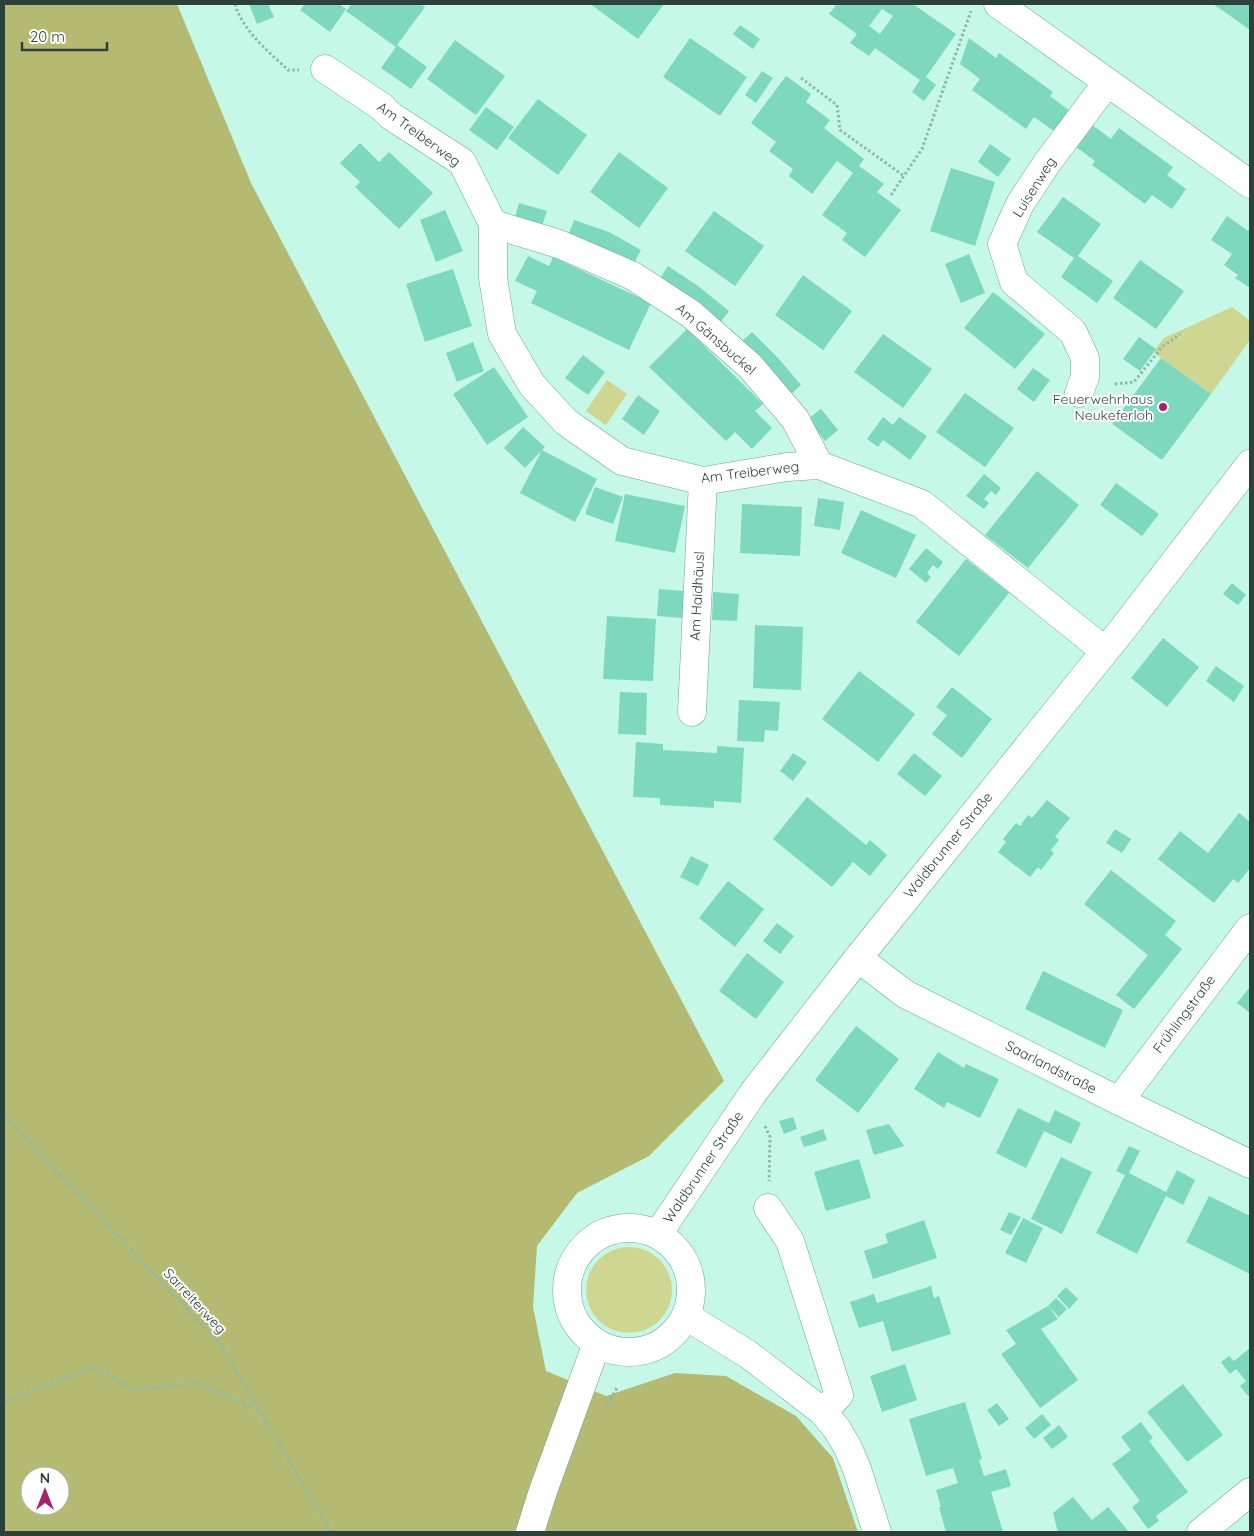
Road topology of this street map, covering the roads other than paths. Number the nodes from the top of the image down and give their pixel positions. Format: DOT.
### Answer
graph roads {
  1 [pos="998,4"];
  2 [pos="325,70"];
  3 [pos="1107,83"];
  4 [pos="1250,184"];
  5 [pos="493,224"];
  6 [pos="1079,393"];
  7 [pos="1250,464"];
  8 [pos="819,465"];
  9 [pos="702,481"];
  10 [pos="1105,651"];
  11 [pos="692,712"];
  12 [pos="1250,928"];
  13 [pos="858,958"];
  14 [pos="1119,1101"];
  15 [pos="1250,1164"];
  16 [pos="768,1208"];
  17 [pos="658,1234"];
  18 [pos="686,1316"];
  19 [pos="598,1343"];
  20 [pos="823,1412"];
  21 [pos="1250,1492"];
  22 [pos="530,1532"];
  23 [pos="877,1532"];
  24 [pos="1201,1532"];
  1 -- 3 [label="street"];
  2 -- 5 [label="street, Am Treiberweg"];
  3 -- 4 [label="street"];
  3 -- 6 [label="street, Luisenweg"];
  5 -- 8 [label="street, Am Gänsbuckel"];
  5 -- 9 [label="street, Am Treiberweg"];
  7 -- 10 [label="street, Waldbrunner Straße"];
  8 -- 9 [label="street, Am Treiberweg"];
  8 -- 10 [label="street, Am Treiberweg"];
  9 -- 11 [label="street, Am Haidhäusl"];
  10 -- 13 [label="street, Waldbrunner Straße"];
  12 -- 14 [label="street, Frühlingstraße"];
  13 -- 14 [label="street, Saarlandstraße"];
  13 -- 17 [label="street, Waldbrunner Straße"];
  14 -- 15 [label="street, Saarlandstraße"];
  16 -- 20 [label="street"];
  17 -- 18 [label="street"];
  17 -- 19 [label="street"];
  18 -- 19 [label="street"];
  18 -- 20 [label="street"];
  19 -- 22 [label="street"];
  20 -- 23 [label="street"];
  21 -- 24 [label="street"];
}
